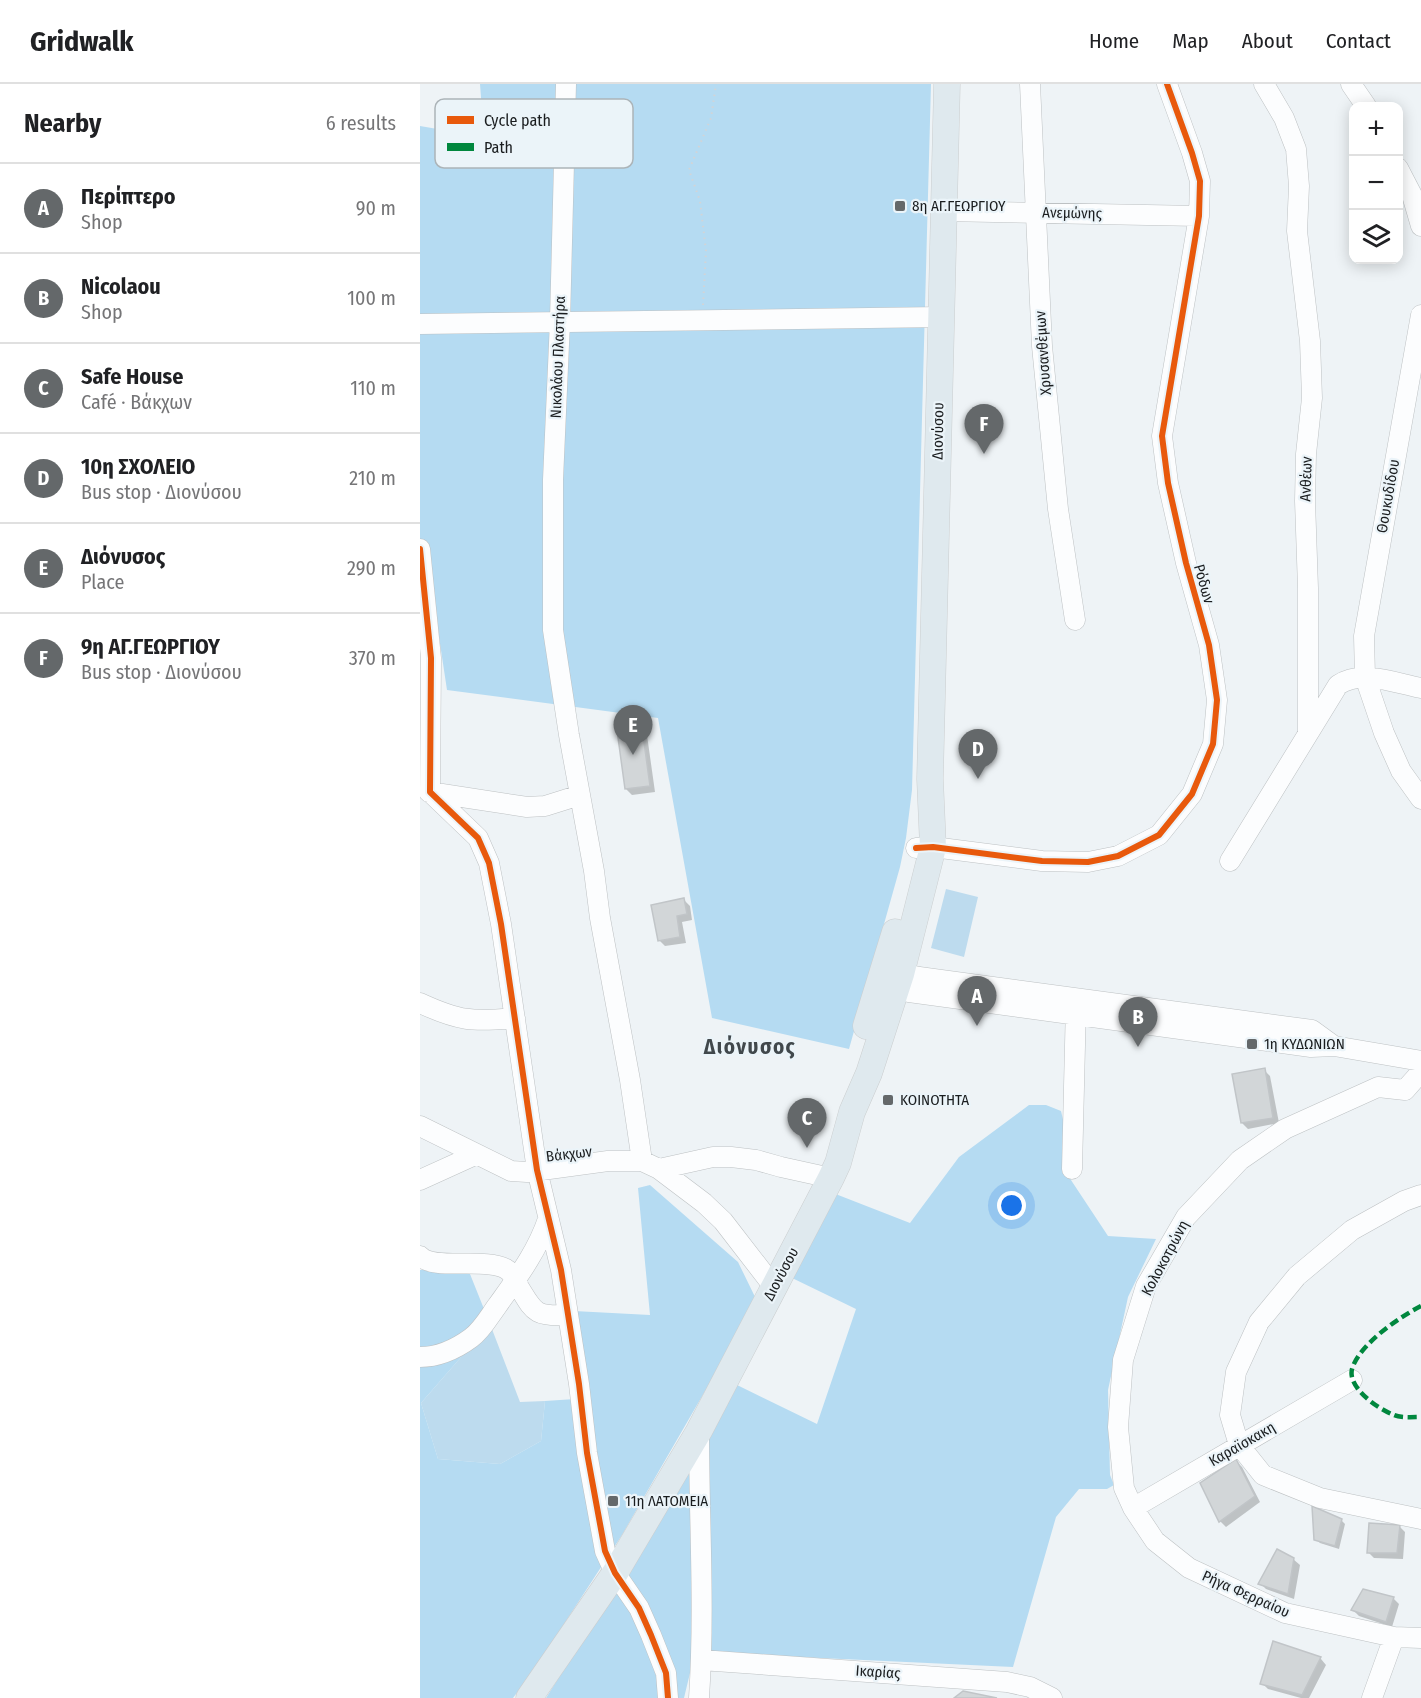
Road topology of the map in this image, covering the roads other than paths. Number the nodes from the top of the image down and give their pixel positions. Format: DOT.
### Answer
graph roads {
  1 [pos="566,84"];
  2 [pos="947,84"];
  3 [pos="1030,84"];
  4 [pos="1167,84"];
  5 [pos="1264,84"];
  6 [pos="1351,84"];
  7 [pos="566,99"];
  8 [pos="1363,102"];
  9 [pos="564,168"];
  10 [pos="1403,178"];
  11 [pos="944,211"];
  12 [pos="1036,212"];
  13 [pos="1199,216"];
  14 [pos="1421,226"];
  15 [pos="1421,315"];
  16 [pos="941,317"];
  17 [pos="560,321"];
  18 [pos="420,324"];
  19 [pos="420,549"];
  20 [pos="1075,620"];
  21 [pos="1365,678"];
  22 [pos="1421,688"];
  23 [pos="1308,734"];
  24 [pos="425,792"];
  25 [pos="580,795"];
  26 [pos="1421,799"];
  27 [pos="925,847"];
  28 [pos="1230,861"];
  29 [pos="889,979"];
  30 [pos="420,1003"];
  31 [pos="1076,1006"];
  32 [pos="515,1018"];
  33 [pos="1385,1056"];
  34 [pos="1421,1061"];
  35 [pos="1421,1072"];
  36 [pos="1377,1088"];
  37 [pos="420,1126"];
  38 [pos="475,1155"];
  39 [pos="650,1165"];
  40 [pos="1072,1169"];
  41 [pos="537,1170"];
  42 [pos="831,1178"];
  43 [pos="420,1180"];
  44 [pos="1421,1195"];
  45 [pos="548,1219"];
  46 [pos="420,1259"];
  47 [pos="516,1281"];
  48 [pos="774,1287"];
  49 [pos="567,1315"];
  50 [pos="420,1357"];
  51 [pos="1352,1380"];
  52 [pos="699,1431"];
  53 [pos="1239,1445"];
  54 [pos="1133,1508"];
  55 [pos="1421,1519"];
  56 [pos="615,1573"];
  57 [pos="1394,1637"];
  58 [pos="1421,1638"];
  59 [pos="701,1660"];
  60 [pos="529,1698"];
  61 [pos="668,1698"];
  62 [pos="699,1698"];
  63 [pos="1052,1698"];
  64 [pos="1372,1698"];
  1 -- 7 [label="street, Νικολάου Πλαστήρα"];
  2 -- 11 [label="main road, Διονύσου"];
  3 -- 12 [label="street, Χρυσανθέμων"];
  4 -- 13 [label="street, Ρόδων"];
  5 -- 23 [label="street, Ανθέων"];
  6 -- 8 [label="street"];
  9 -- 17 [label="street, Νικολάου Πλαστήρα"];
  10 -- 14 [label="street"];
  11 -- 12 [label="street, Ανεμώνης"];
  11 -- 16 [label="main road, Διονύσου"];
  12 -- 13 [label="street, Ανεμώνης"];
  12 -- 20 [label="street, Χρυσανθέμων"];
  13 -- 27 [label="street, Ρόδων"];
  15 -- 21 [label="street, Θουκυδίδου"];
  16 -- 17 [label="street"];
  16 -- 27 [label="main road, Διονύσου"];
  17 -- 18 [label="street"];
  17 -- 25 [label="street, Νικολάου Πλαστήρα"];
  19 -- 24 [label="street"];
  21 -- 22 [label="street"];
  21 -- 23 [label="street"];
  21 -- 26 [label="street, Θουκυδίδου"];
  23 -- 28 [label="street"];
  24 -- 25 [label="street"];
  24 -- 32 [label="street"];
  25 -- 39 [label="street, Νικολάου Πλαστήρα"];
  27 -- 29 [label="main road, Διονύσου"];
  29 -- 31 [label="street"];
  29 -- 42 [label="main road, Διονύσου"];
  30 -- 32 [label="street"];
  31 -- 33 [label="street"];
  31 -- 40 [label="street"];
  32 -- 41 [label="street"];
  33 -- 34 [label="street"];
  33 -- 36 [label="street"];
  35 -- 36 [label="street, Κολοκοτρώνη"];
  36 -- 54 [label="street, Κολοκοτρώνη"];
  37 -- 38 [label="street, Βάκχων"];
  38 -- 41 [label="street, Βάκχων"];
  38 -- 43 [label="street"];
  39 -- 41 [label="street, Βάκχων"];
  39 -- 42 [label="street, Βάκχων"];
  39 -- 48 [label="street"];
  41 -- 45 [label="street"];
  42 -- 48 [label="main road, Διονύσου"];
  44 -- 53 [label="street"];
  45 -- 47 [label="street"];
  45 -- 49 [label="street"];
  46 -- 47 [label="street"];
  47 -- 49 [label="street"];
  47 -- 50 [label="street"];
  48 -- 52 [label="main road, Διονύσου"];
  49 -- 56 [label="street"];
  51 -- 53 [label="street, Καραϊσκακη"];
  52 -- 56 [label="main road, Διονύσου"];
  52 -- 59 [label="street, Διονύσου"];
  53 -- 54 [label="street, Καραϊσκακη"];
  53 -- 55 [label="street"];
  54 -- 57 [label="street, Ρήγα Φερραίου"];
  56 -- 60 [label="main road, Διονύσου"];
  56 -- 61 [label="street"];
  57 -- 58 [label="street, Ρήγα Φερραίου"];
  57 -- 64 [label="street"];
  59 -- 62 [label="street, Διονύσου"];
  59 -- 63 [label="street, Ικαρίας"];
}
